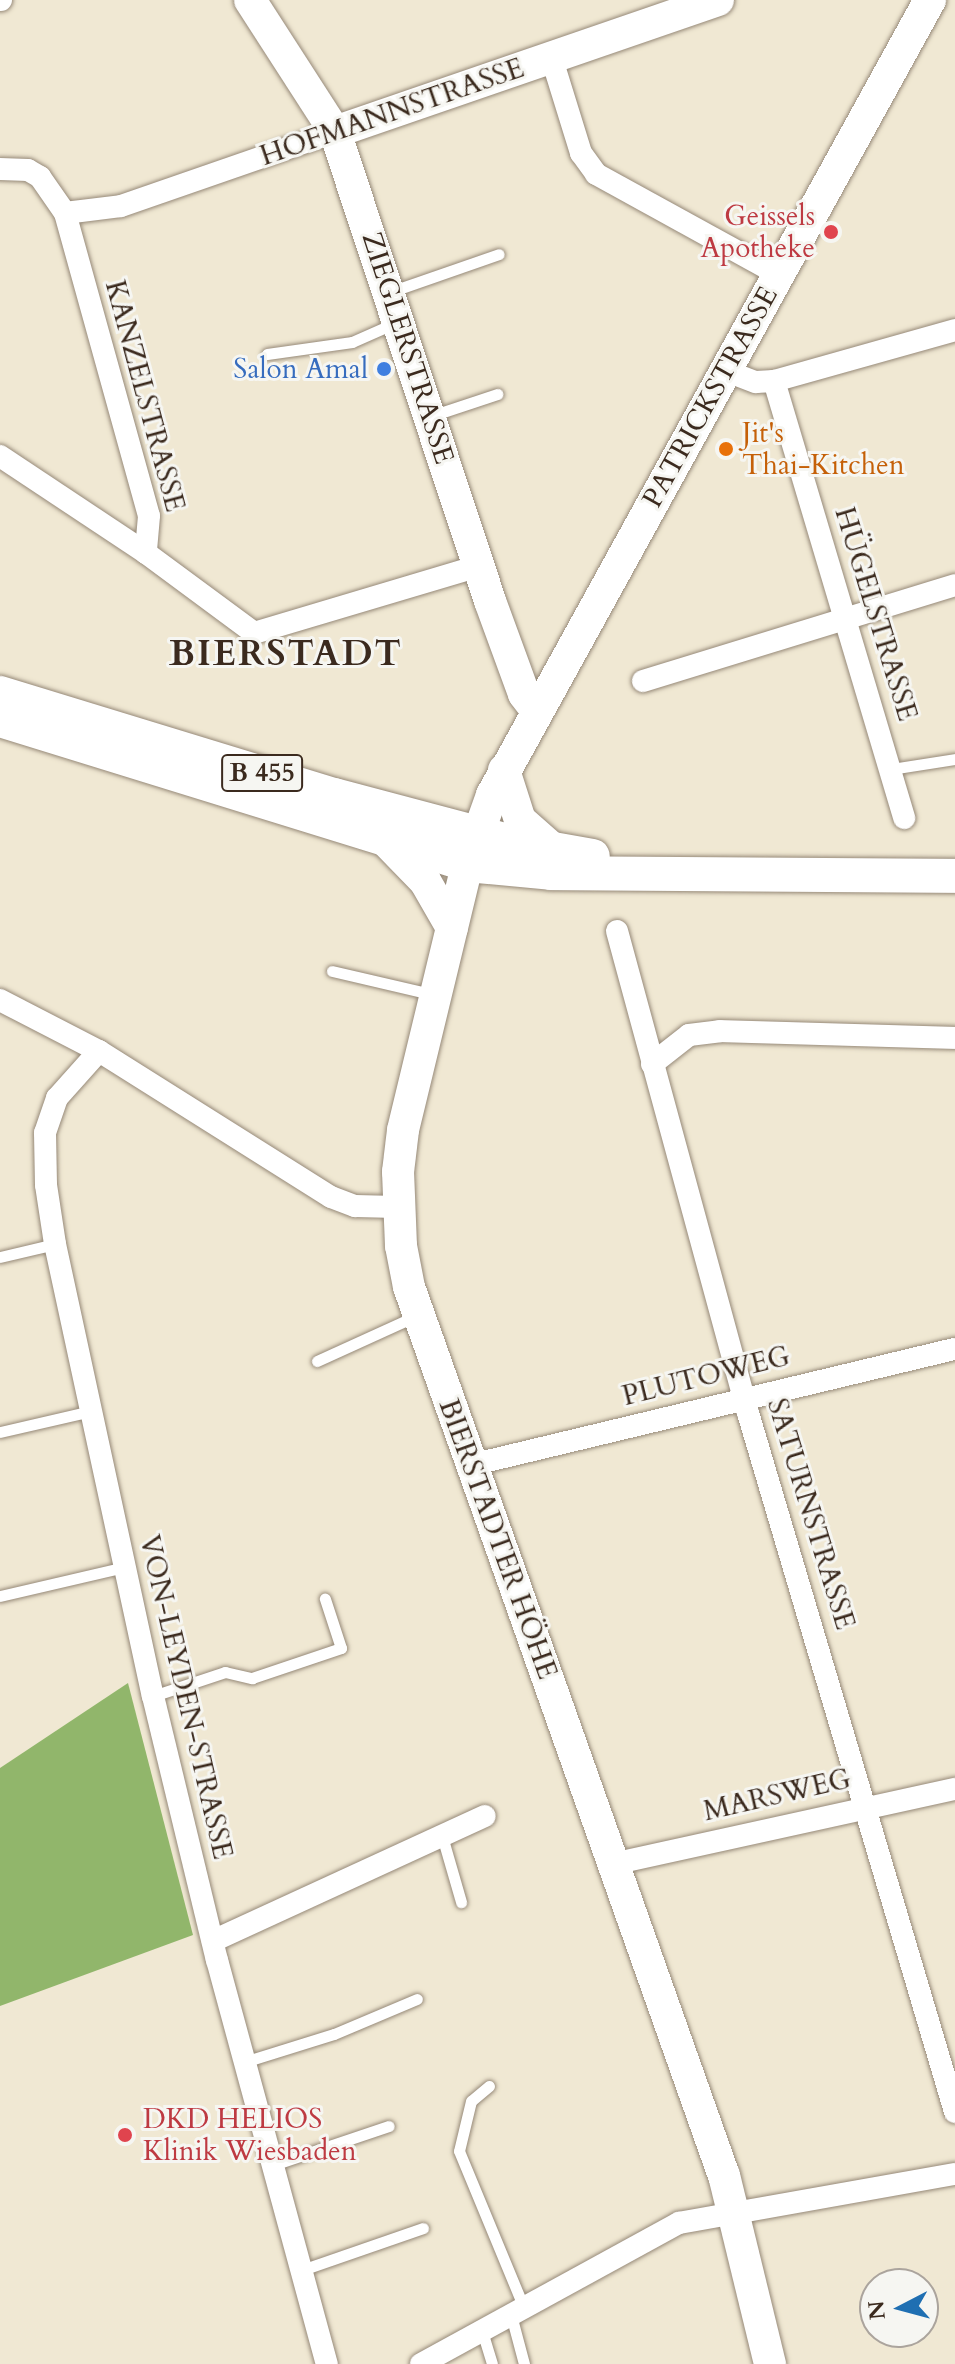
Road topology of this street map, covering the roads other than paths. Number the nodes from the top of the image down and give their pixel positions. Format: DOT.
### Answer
graph roads {
  1 [pos="250,0"];
  2 [pos="718,0"];
  3 [pos="930,0"];
  4 [pos="655,11"];
  5 [pos="551,56"];
  6 [pos="335,132"];
  7 [pos="0,169"];
  8 [pos="65,213"];
  9 [pos="499,254"];
  10 [pos="778,274"];
  11 [pos="394,307"];
  12 [pos="955,330"];
  13 [pos="267,354"];
  14 [pos="724,370"];
  15 [pos="774,381"];
  16 [pos="497,394"];
  17 [pos="430,416"];
  18 [pos="0,456"];
  19 [pos="146,553"];
  20 [pos="479,566"];
  21 [pos="955,585"];
  22 [pos="848,618"];
  23 [pos="643,681"];
  24 [pos="0,693"];
  25 [pos="536,710"];
  26 [pos="0,720"];
  27 [pos="955,759"];
  28 [pos="891,769"];
  29 [pos="504,770"];
  30 [pos="904,818"];
  31 [pos="477,833"];
  32 [pos="388,843"];
  33 [pos="554,850"];
  34 [pos="467,865"];
  35 [pos="688,871"];
  36 [pos="955,876"];
  37 [pos="452,928"];
  38 [pos="617,931"];
  39 [pos="332,971"];
  40 [pos="436,995"];
  41 [pos="0,1000"];
  42 [pos="955,1038"];
  43 [pos="99,1051"];
  44 [pos="652,1064"];
  45 [pos="397,1207"];
  46 [pos="55,1244"];
  47 [pos="0,1257"];
  48 [pos="418,1315"];
  49 [pos="955,1349"];
  50 [pos="317,1361"];
  51 [pos="744,1396"];
  52 [pos="91,1411"];
  53 [pos="0,1432"];
  54 [pos="471,1465"];
  55 [pos="125,1567"];
  56 [pos="0,1596"];
  57 [pos="325,1599"];
  58 [pos="153,1696"];
  59 [pos="955,1789"];
  60 [pos="867,1805"];
  61 [pos="485,1816"];
  62 [pos="442,1836"];
  63 [pos="613,1864"];
  64 [pos="461,1902"];
  65 [pos="213,1941"];
  66 [pos="417,1999"];
  67 [pos="244,2062"];
  68 [pos="489,2086"];
  69 [pos="955,2112"];
  70 [pos="389,2126"];
  71 [pos="273,2165"];
  72 [pos="955,2174"];
  73 [pos="735,2210"];
  74 [pos="423,2228"];
  75 [pos="302,2270"];
  76 [pos="517,2312"];
  77 [pos="482,2331"];
  78 [pos="327,2364"];
  79 [pos="421,2364"];
  80 [pos="492,2364"];
  81 [pos="524,2364"];
  82 [pos="770,2364"];
  1 -- 6 [label="main road, ZIEGLERSTRASSE"];
  2 -- 4 [label="main road, HOFMANNSTRASSE"];
  3 -- 10 [label="main road, PATRICKSTRASSE"];
  4 -- 5 [label="main road, HOFMANNSTRASSE"];
  5 -- 6 [label="main road, HOFMANNSTRASSE"];
  5 -- 10 [label="street"];
  6 -- 8 [label="street, HOFMANNSTRASSE"];
  6 -- 11 [label="main road, ZIEGLERSTRASSE"];
  7 -- 8 [label="street, KANZELSTRASSE"];
  8 -- 19 [label="street, KANZELSTRASSE"];
  9 -- 11 [label="lane"];
  10 -- 14 [label="main road, PATRICKSTRASSE"];
  11 -- 13 [label="lane"];
  11 -- 17 [label="main road, ZIEGLERSTRASSE"];
  12 -- 15 [label="street"];
  14 -- 15 [label="street"];
  14 -- 25 [label="main road, PATRICKSTRASSE"];
  15 -- 22 [label="street, HÜGELSTRASSE"];
  16 -- 17 [label="lane"];
  17 -- 20 [label="main road, ZIEGLERSTRASSE"];
  18 -- 19 [label="street"];
  19 -- 20 [label="street, KANZELSTRASSE"];
  20 -- 25 [label="main road, ZIEGLERSTRASSE"];
  21 -- 22 [label="street"];
  22 -- 23 [label="street"];
  22 -- 28 [label="street, HÜGELSTRASSE"];
  24 -- 31 [label="main road, B 455"];
  25 -- 29 [label="main road, BIERSTADTER HÖHE"];
  26 -- 32 [label="main road, B 455"];
  27 -- 28 [label="lane"];
  28 -- 30 [label="street, HÜGELSTRASSE"];
  29 -- 31 [label="main road, BIERSTADTER HÖHE"];
  29 -- 33 [label="main road"];
  31 -- 33 [label="main road, B 455"];
  31 -- 34 [label="main road, BIERSTADTER HÖHE"];
  32 -- 34 [label="main road, B 455"];
  32 -- 37 [label="main road"];
  33 -- 35 [label="main road, B 455"];
  34 -- 35 [label="main road, B 455"];
  34 -- 37 [label="main road, BIERSTADTER HÖHE"];
  35 -- 36 [label="main road, B 455"];
  37 -- 40 [label="main road, BIERSTADTER HÖHE"];
  38 -- 44 [label="street, SATURNSTRASSE"];
  39 -- 40 [label="lane"];
  40 -- 45 [label="main road, BIERSTADTER HÖHE"];
  41 -- 43 [label="street"];
  42 -- 44 [label="street"];
  43 -- 45 [label="street"];
  43 -- 46 [label="street, VON-LEYDEN-STRASSE"];
  44 -- 51 [label="street, SATURNSTRASSE"];
  45 -- 48 [label="main road, BIERSTADTER HÖHE"];
  46 -- 47 [label="lane"];
  46 -- 52 [label="street, VON-LEYDEN-STRASSE"];
  48 -- 50 [label="lane"];
  48 -- 54 [label="main road, BIERSTADTER HÖHE"];
  49 -- 51 [label="street, PLUTOWEG"];
  51 -- 54 [label="street, PLUTOWEG"];
  51 -- 60 [label="street, SATURNSTRASSE"];
  52 -- 53 [label="lane"];
  52 -- 55 [label="street, VON-LEYDEN-STRASSE"];
  54 -- 63 [label="main road, BIERSTADTER HÖHE"];
  55 -- 56 [label="lane"];
  55 -- 58 [label="street, VON-LEYDEN-STRASSE"];
  57 -- 58 [label="lane"];
  58 -- 65 [label="street, VON-LEYDEN-STRASSE"];
  59 -- 60 [label="street, MARSWEG"];
  60 -- 63 [label="street, MARSWEG"];
  60 -- 69 [label="street, SATURNSTRASSE"];
  61 -- 62 [label="street"];
  62 -- 64 [label="lane"];
  62 -- 65 [label="street"];
  63 -- 73 [label="main road, BIERSTADTER HÖHE"];
  65 -- 67 [label="street, VON-LEYDEN-STRASSE"];
  66 -- 67 [label="lane"];
  67 -- 71 [label="street, VON-LEYDEN-STRASSE"];
  68 -- 76 [label="lane"];
  70 -- 71 [label="lane"];
  71 -- 75 [label="street, VON-LEYDEN-STRASSE"];
  72 -- 73 [label="street"];
  73 -- 76 [label="street"];
  73 -- 82 [label="main road, BIERSTADTER HÖHE"];
  74 -- 75 [label="lane"];
  75 -- 78 [label="street, VON-LEYDEN-STRASSE"];
  76 -- 77 [label="street"];
  76 -- 81 [label="lane"];
  77 -- 79 [label="street"];
  77 -- 80 [label="lane"];
}
